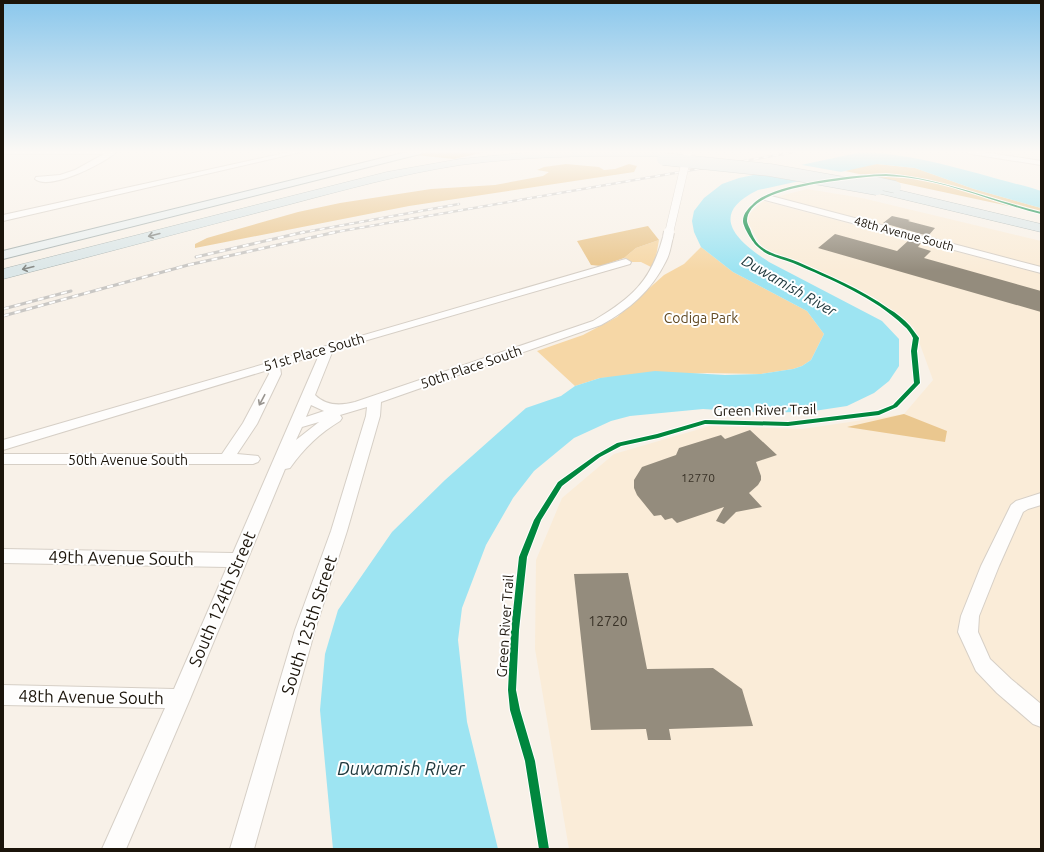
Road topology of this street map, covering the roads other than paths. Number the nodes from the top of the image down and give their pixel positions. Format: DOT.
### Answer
graph roads {
  1 [pos="121,192"];
  2 [pos="244,192"];
  3 [pos="256,192"];
  4 [pos="321,192"];
  5 [pos="352,192"];
  6 [pos="677,192"];
  7 [pos="888,192"];
  8 [pos="918,192"];
  9 [pos="768,198"];
  10 [pos="27,213"];
  11 [pos="3,218"];
  12 [pos="1041,219"];
  13 [pos="11,224"];
  14 [pos="1041,229"];
  15 [pos="3,251"];
  16 [pos="3,254"];
  17 [pos="626,262"];
  18 [pos="1041,270"];
  19 [pos="3,274"];
  20 [pos="3,285"];
  21 [pos="328,348"];
  22 [pos="274,364"];
  23 [pos="308,395"];
  24 [pos="360,404"];
  25 [pos="296,424"];
  26 [pos="323,426"];
  27 [pos="3,446"];
  28 [pos="3,459"];
  29 [pos="226,459"];
  30 [pos="253,459"];
  31 [pos="267,491"];
  32 [pos="1041,499"];
  33 [pos="3,556"];
  34 [pos="238,560"];
  35 [pos="3,695"];
  36 [pos="180,699"];
  37 [pos="1041,717"];
  38 [pos="114,849"];
  39 [pos="242,849"];
  1 -- 10 [label="street"];
  2 -- 15 [label="main road"];
  3 -- 16 [label="main road"];
  4 -- 19 [label="highway, one-way"];
  5 -- 20 [label="highway, bridge"];
  6 -- 24 [label="street, 50th Place South, bridge"];
  7 -- 14 [label="highway, bridge"];
  8 -- 12 [label="highway, bridge"];
  9 -- 18 [label="street, 48th Avenue South"];
  10 -- 11 [label="street"];
  10 -- 13 [label="street"];
  17 -- 21 [label="street, 51st Place South"];
  21 -- 22 [label="street, 51st Place South"];
  21 -- 23 [label="street, South 124th Street"];
  22 -- 27 [label="street, 51st Place South"];
  22 -- 29 [label="street, one-way"];
  23 -- 24 [label="street"];
  23 -- 25 [label="street, South 124th Street"];
  24 -- 25 [label="street, 50th Place South"];
  24 -- 26 [label="street"];
  24 -- 39 [label="street, South 125th Street"];
  25 -- 26 [label="street"];
  25 -- 31 [label="street, South 124th Street"];
  26 -- 31 [label="street"];
  28 -- 29 [label="street, 50th Avenue South"];
  29 -- 30 [label="street, 50th Avenue South"];
  31 -- 34 [label="street, South 124th Street"];
  32 -- 37 [label="street"];
  33 -- 34 [label="street, 49th Avenue South"];
  34 -- 36 [label="street, South 124th Street"];
  35 -- 36 [label="street, 48th Avenue South"];
  36 -- 38 [label="street, South 124th Street"];
}
